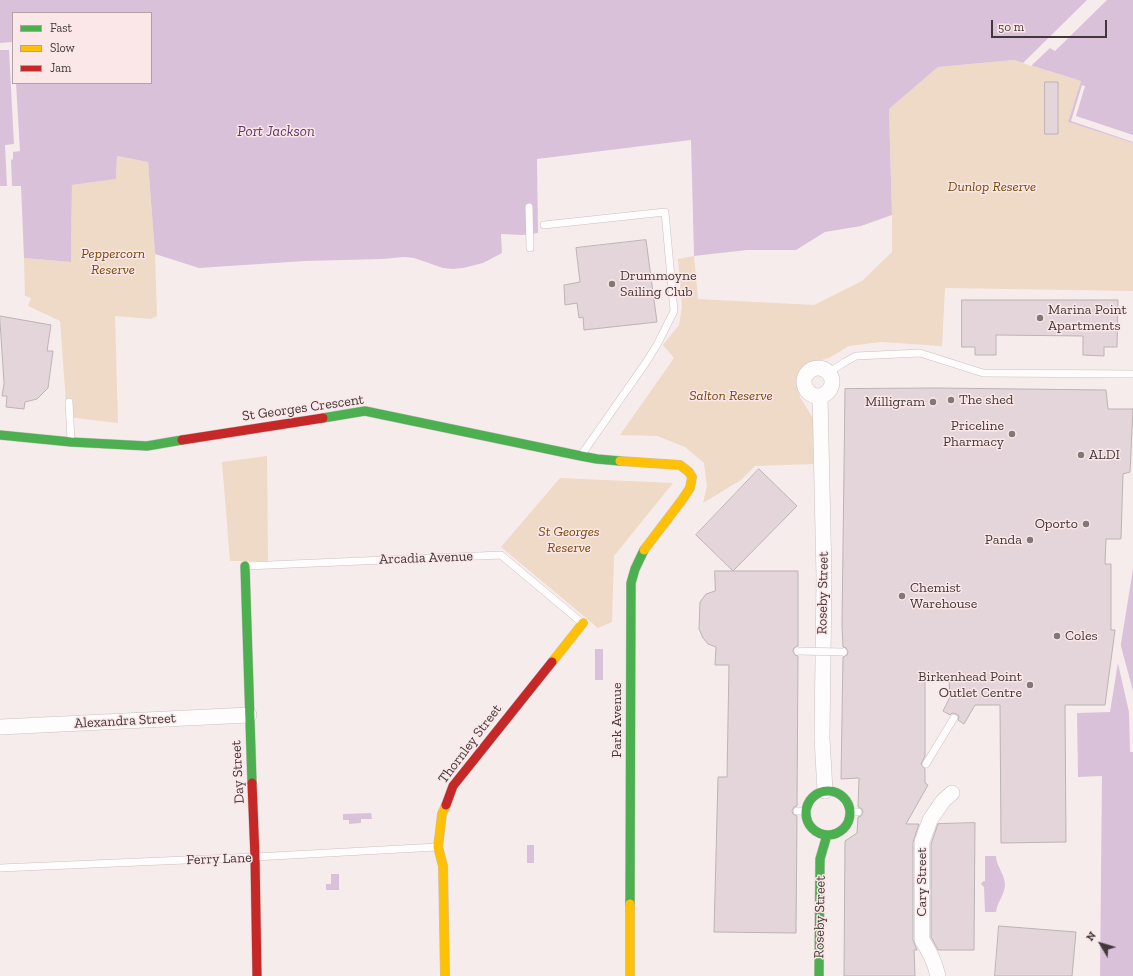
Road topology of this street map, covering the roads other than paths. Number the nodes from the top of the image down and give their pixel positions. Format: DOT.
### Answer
graph roads {
  1 [pos="529,207"];
  2 [pos="544,225"];
  3 [pos="530,248"];
  4 [pos="828,373"];
  5 [pos="1133,374"];
  6 [pos="820,396"];
  7 [pos="69,402"];
  8 [pos="0,435"];
  9 [pos="71,442"];
  10 [pos="581,456"];
  11 [pos="693,482"];
  12 [pos="245,566"];
  13 [pos="583,623"];
  14 [pos="798,651"];
  15 [pos="843,652"];
  16 [pos="249,715"];
  17 [pos="954,718"];
  18 [pos="0,727"];
  19 [pos="926,764"];
  20 [pos="825,791"];
  21 [pos="952,794"];
  22 [pos="828,835"];
  23 [pos="438,847"];
  24 [pos="256,857"];
  25 [pos="0,868"];
  26 [pos="257,976"];
  27 [pos="445,976"];
  28 [pos="630,976"];
  29 [pos="819,976"];
  30 [pos="938,976"];
  1 -- 3 [label="lane"];
  2 -- 10 [label="lane"];
  4 -- 5 [label="lane"];
  4 -- 6 [label="street"];
  4 -- 6 [label="street"];
  6 -- 20 [label="street, Roseby Street"];
  7 -- 9 [label="lane"];
  8 -- 9 [label="street, St Georges Crescent"];
  9 -- 10 [label="street, St Georges Crescent"];
  10 -- 11 [label="street, St Georges Crescent"];
  11 -- 28 [label="street, Park Avenue"];
  12 -- 13 [label="lane, Arcadia Avenue"];
  12 -- 16 [label="street, Day Street"];
  13 -- 23 [label="street, Thornley Street"];
  14 -- 15 [label="lane, bridge"];
  16 -- 18 [label="street, Alexandra Street"];
  16 -- 24 [label="street, Day Street"];
  17 -- 19 [label="lane"];
  20 -- 22 [label="street"];
  20 -- 22 [label="street"];
  21 -- 30 [label="street, Cary Street"];
  22 -- 29 [label="street, Roseby Street"];
  23 -- 24 [label="lane, Ferry Lane"];
  23 -- 27 [label="street, Thornley Street"];
  24 -- 25 [label="lane, Ferry Lane"];
  24 -- 26 [label="street, Day Street"];
}
